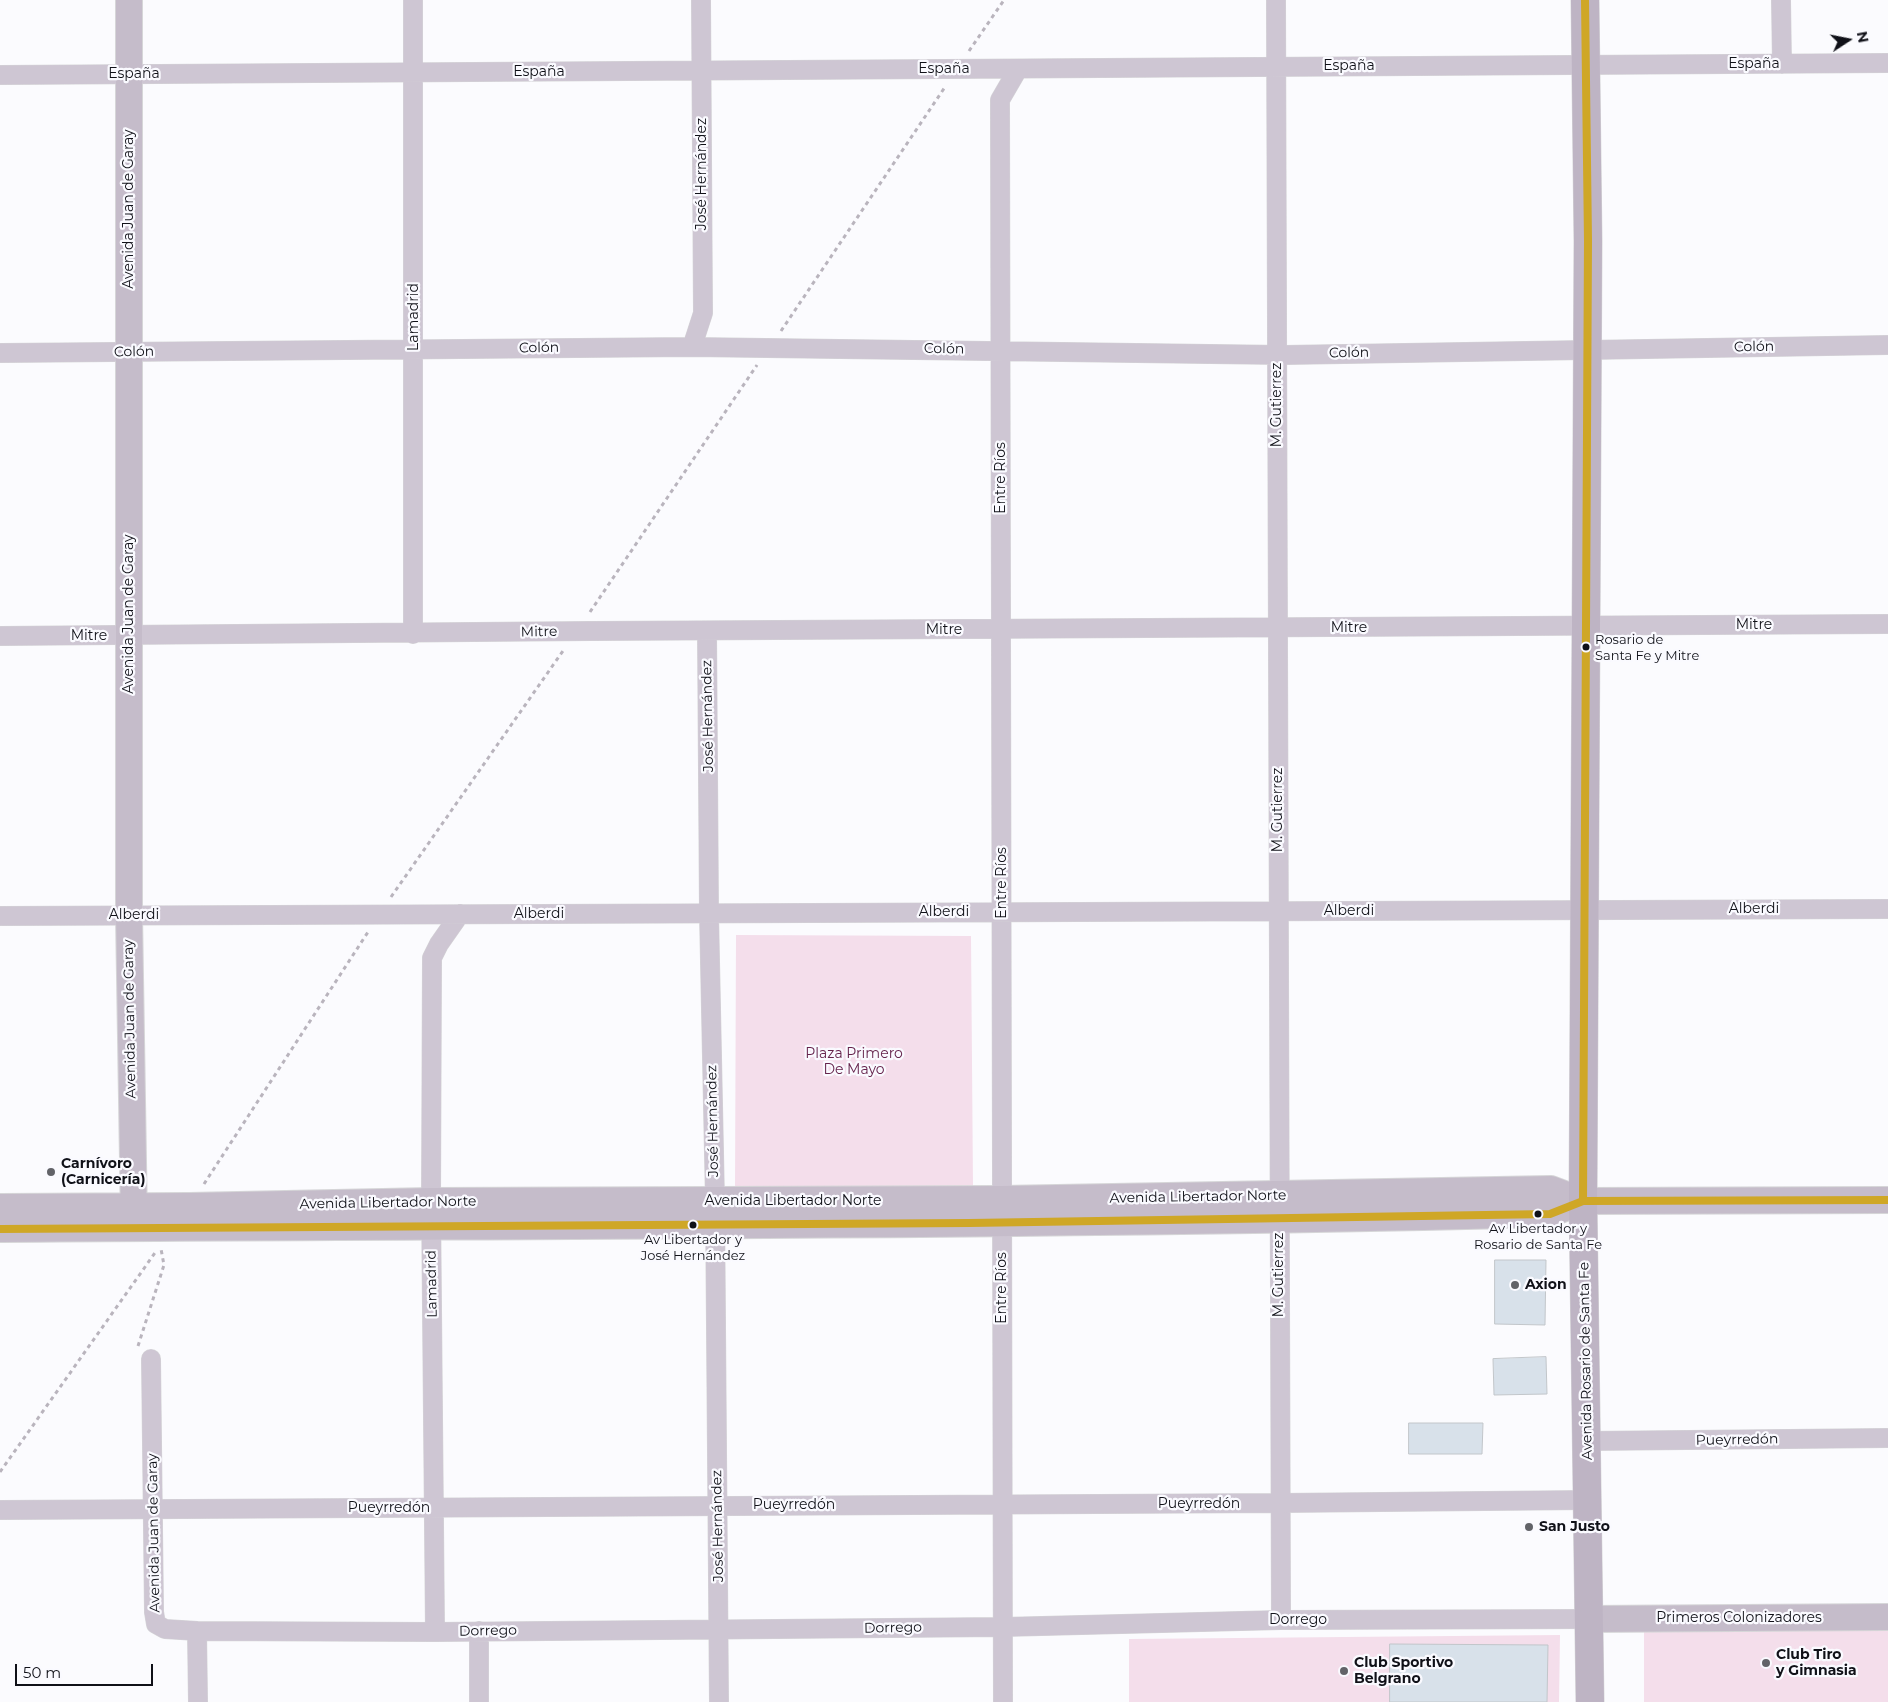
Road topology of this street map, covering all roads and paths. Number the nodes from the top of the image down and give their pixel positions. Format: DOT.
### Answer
graph roads {
  1 [pos="129,0"];
  2 [pos="413,0"];
  3 [pos="701,0"];
  4 [pos="1004,0"];
  5 [pos="1276,0"];
  6 [pos="1584,0"];
  7 [pos="1782,0"];
  8 [pos="1888,63"];
  9 [pos="1585,64"];
  10 [pos="1782,64"];
  11 [pos="1276,67"];
  12 [pos="957,69"];
  13 [pos="1018,69"];
  14 [pos="701,71"];
  15 [pos="413,73"];
  16 [pos="129,74"];
  17 [pos="0,75"];
  18 [pos="1888,345"];
  19 [pos="692,347"];
  20 [pos="769,347"];
  21 [pos="1588,349"];
  22 [pos="414,350"];
  23 [pos="1001,350"];
  24 [pos="130,352"];
  25 [pos="0,353"];
  26 [pos="1277,354"];
  27 [pos="1888,624"];
  28 [pos="1587,626"];
  29 [pos="1278,628"];
  30 [pos="1001,630"];
  31 [pos="578,631"];
  32 [pos="707,631"];
  33 [pos="413,634"];
  34 [pos="0,636"];
  35 [pos="130,636"];
  36 [pos="1888,909"];
  37 [pos="1585,910"];
  38 [pos="1279,911"];
  39 [pos="1002,912"];
  40 [pos="709,913"];
  41 [pos="460,914"];
  42 [pos="380,915"];
  43 [pos="0,916"];
  44 [pos="129,916"];
  45 [pos="1888,1200"];
  46 [pos="1584,1201"];
  47 [pos="189,1206"];
  48 [pos="0,1207"];
  49 [pos="1279,1208"];
  50 [pos="1002,1212"];
  51 [pos="431,1213"];
  52 [pos="715,1213"];
  53 [pos="133,1217"];
  54 [pos="0,1229"];
  55 [pos="151,1359"];
  56 [pos="1888,1438"];
  57 [pos="1586,1441"];
  58 [pos="0,1472"];
  59 [pos="1588,1500"];
  60 [pos="1280,1503"];
  61 [pos="1003,1504"];
  62 [pos="717,1506"];
  63 [pos="153,1508"];
  64 [pos="434,1508"];
  65 [pos="0,1510"];
  66 [pos="1888,1617"];
  67 [pos="1281,1620"];
  68 [pos="1589,1620"];
  69 [pos="1002,1627"];
  70 [pos="197,1630"];
  71 [pos="719,1630"];
  72 [pos="435,1632"];
  73 [pos="479,1632"];
  74 [pos="198,1702"];
  75 [pos="479,1702"];
  76 [pos="719,1702"];
  77 [pos="1003,1702"];
  78 [pos="1590,1702"];
  1 -- 16 [label="main road, Avenida Juan de Garay"];
  2 -- 15 [label="street, Lamadrid"];
  3 -- 14 [label="street, José Hernández"];
  4 -- 12 [label="path"];
  5 -- 11 [label="street, M. Gutierrez"];
  6 -- 9 [label="main road, Avenida Rosario de Santa Fe"];
  7 -- 10 [label="street"];
  8 -- 10 [label="street, España"];
  9 -- 10 [label="street, España"];
  9 -- 11 [label="street, España"];
  9 -- 21 [label="main road, Avenida Rosario de Santa Fe"];
  11 -- 13 [label="street, España"];
  11 -- 26 [label="street, M. Gutierrez"];
  12 -- 13 [label="street, España"];
  12 -- 14 [label="street, España"];
  12 -- 20 [label="path"];
  13 -- 23 [label="street, Entre Ríos"];
  14 -- 15 [label="street, España"];
  14 -- 19 [label="street, José Hernández"];
  15 -- 16 [label="street, España"];
  15 -- 22 [label="street, Lamadrid"];
  16 -- 17 [label="street, España"];
  16 -- 24 [label="main road, Avenida Juan de Garay"];
  18 -- 21 [label="street, Colón"];
  19 -- 20 [label="street, Colón"];
  19 -- 22 [label="street, Colón"];
  20 -- 23 [label="street, Colón"];
  20 -- 31 [label="path"];
  21 -- 26 [label="street, Colón"];
  21 -- 28 [label="main road, Avenida Rosario de Santa Fe"];
  22 -- 24 [label="street, Colón"];
  22 -- 33 [label="street, Lamadrid"];
  23 -- 26 [label="street, Colón"];
  23 -- 30 [label="street, Entre Ríos"];
  24 -- 25 [label="street, Colón"];
  24 -- 35 [label="main road, Avenida Juan de Garay"];
  26 -- 29 [label="street, M. Gutierrez"];
  27 -- 28 [label="street, Mitre"];
  28 -- 29 [label="street, Mitre"];
  28 -- 37 [label="main road, Avenida Rosario de Santa Fe"];
  29 -- 30 [label="street, Mitre"];
  29 -- 38 [label="street, M. Gutierrez"];
  30 -- 32 [label="street, Mitre"];
  30 -- 39 [label="street, Entre Ríos"];
  31 -- 32 [label="street, Mitre"];
  31 -- 33 [label="street, Mitre"];
  31 -- 42 [label="path"];
  32 -- 40 [label="street, José Hernández"];
  33 -- 35 [label="street, Mitre"];
  34 -- 35 [label="street, Mitre"];
  35 -- 44 [label="main road, Avenida Juan de Garay"];
  36 -- 37 [label="street, Alberdi"];
  37 -- 38 [label="street, Alberdi"];
  37 -- 46 [label="main road, Avenida Rosario de Santa Fe"];
  38 -- 39 [label="street, Alberdi"];
  38 -- 49 [label="street, M. Gutierrez"];
  39 -- 40 [label="street, Alberdi"];
  39 -- 50 [label="street, Entre Ríos"];
  40 -- 41 [label="street, Alberdi"];
  40 -- 52 [label="street, José Hernández"];
  41 -- 42 [label="street, Alberdi"];
  41 -- 51 [label="street, Lamadrid"];
  42 -- 44 [label="street, Alberdi"];
  42 -- 47 [label="path"];
  43 -- 44 [label="street, Alberdi"];
  44 -- 53 [label="main road, Avenida Juan de Garay"];
  45 -- 46 [label="main road, Avenida Libertador Norte"];
  46 -- 49 [label="main road, Avenida Libertador Norte"];
  46 -- 57 [label="main road, Avenida Rosario de Santa Fe"];
  47 -- 51 [label="main road, Avenida Libertador Norte"];
  47 -- 53 [label="main road, Avenida Libertador Norte"];
  48 -- 53 [label="main road, Avenida Libertador Norte"];
  49 -- 50 [label="main road, Avenida Libertador Norte"];
  49 -- 60 [label="street, M. Gutierrez"];
  50 -- 52 [label="main road, Avenida Libertador Norte"];
  50 -- 61 [label="street, Entre Ríos"];
  51 -- 52 [label="main road, Avenida Libertador Norte"];
  51 -- 53 [label="main road, Avenida Libertador Norte"];
  51 -- 64 [label="street, Lamadrid"];
  52 -- 62 [label="street, José Hernández"];
  53 -- 54 [label="main road, Avenida Libertador Norte"];
  55 -- 58 [label="path"];
  55 -- 63 [label="street, Avenida Juan de Garay"];
  56 -- 57 [label="street, Pueyrredón"];
  57 -- 59 [label="main road, Avenida Rosario de Santa Fe"];
  59 -- 60 [label="street, Pueyrredón"];
  59 -- 68 [label="main road, Avenida Rosario de Santa Fe"];
  60 -- 61 [label="street, Pueyrredón"];
  60 -- 67 [label="street, M. Gutierrez"];
  61 -- 62 [label="street, Pueyrredón"];
  61 -- 69 [label="street, Entre Ríos"];
  62 -- 64 [label="street, Pueyrredón"];
  62 -- 71 [label="street, José Hernández"];
  63 -- 64 [label="street, Pueyrredón"];
  63 -- 65 [label="street, Pueyrredón"];
  63 -- 70 [label="street, Avenida Juan de Garay"];
  64 -- 72 [label="street, Lamadrid"];
  66 -- 68 [label="main road, Primeros Colonizadores"];
  67 -- 68 [label="street, Dorrego"];
  67 -- 69 [label="street, Dorrego"];
  68 -- 78 [label="main road, Avenida Rosario de Santa Fe"];
  69 -- 71 [label="street, Dorrego"];
  69 -- 77 [label="street, Entre Ríos"];
  70 -- 72 [label="street, Dorrego"];
  70 -- 74 [label="street"];
  71 -- 73 [label="street, Dorrego"];
  71 -- 76 [label="street, José Hernández"];
  72 -- 73 [label="street, Dorrego"];
  73 -- 75 [label="street"];
}
